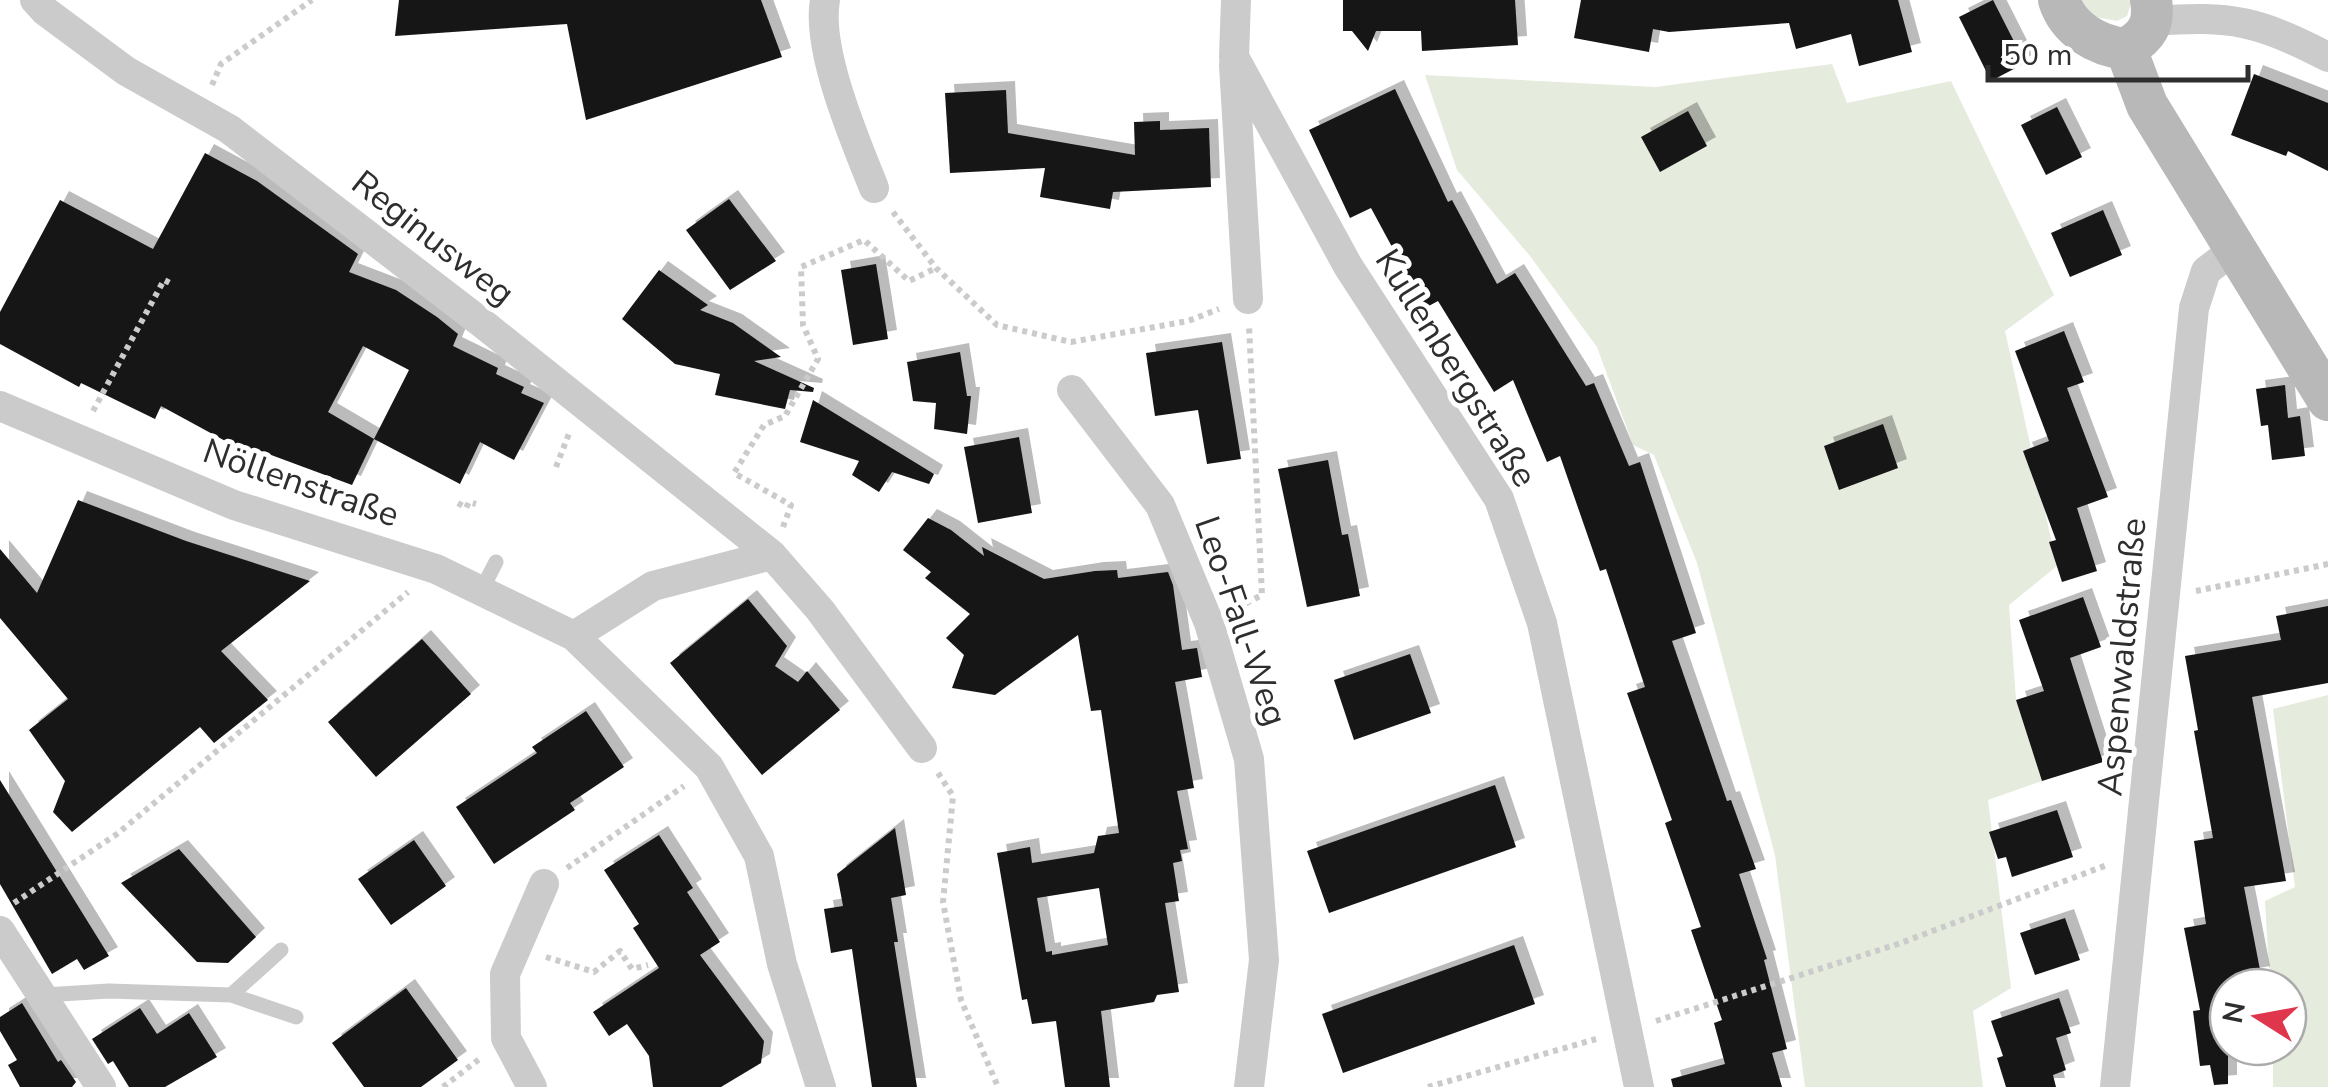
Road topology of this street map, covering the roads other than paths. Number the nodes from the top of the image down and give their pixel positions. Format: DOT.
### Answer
graph roads {
  1 [pos="34,0"];
  2 [pos="825,0"];
  3 [pos="1236,0"];
  4 [pos="2059,0"];
  5 [pos="2246,10"];
  6 [pos="2144,23"];
  7 [pos="1234,57"];
  8 [pos="2328,57"];
  9 [pos="874,188"];
  10 [pos="2235,249"];
  11 [pos="1248,299"];
  12 [pos="1072,390"];
  13 [pos="2328,400"];
  14 [pos="0,406"];
  15 [pos="772,556"];
  16 [pos="496,562"];
  17 [pos="481,591"];
  18 [pos="574,636"];
  19 [pos="922,748"];
  20 [pos="544,884"];
  21 [pos="0,931"];
  22 [pos="281,950"];
  23 [pos="44,994"];
  24 [pos="231,995"];
  25 [pos="296,1017"];
  26 [pos="101,1087"];
  27 [pos="532,1087"];
  28 [pos="821,1087"];
  29 [pos="1249,1087"];
  30 [pos="1639,1087"];
  31 [pos="2115,1087"];
  1 -- 15 [label="street, Reginusweg"];
  2 -- 9 [label="street"];
  3 -- 7 [label="street"];
  4 -- 6 [label="street"];
  5 -- 6 [label="street"];
  5 -- 8 [label="street"];
  6 -- 10 [label="street"];
  7 -- 11 [label="street"];
  7 -- 30 [label="street, Kullenbergstraße"];
  10 -- 13 [label="street"];
  10 -- 31 [label="street, Aspenwaldstraße"];
  12 -- 29 [label="street, Leo-Fall-Weg"];
  14 -- 17 [label="street, Nöllenstraße"];
  15 -- 18 [label="street"];
  15 -- 19 [label="street"];
  16 -- 17 [label="lane"];
  17 -- 18 [label="street, Nöllenstraße"];
  18 -- 28 [label="street, Nöllenstraße"];
  20 -- 27 [label="street"];
  21 -- 23 [label="street"];
  22 -- 24 [label="lane"];
  23 -- 24 [label="lane"];
  23 -- 26 [label="street"];
  24 -- 25 [label="lane"];
}
